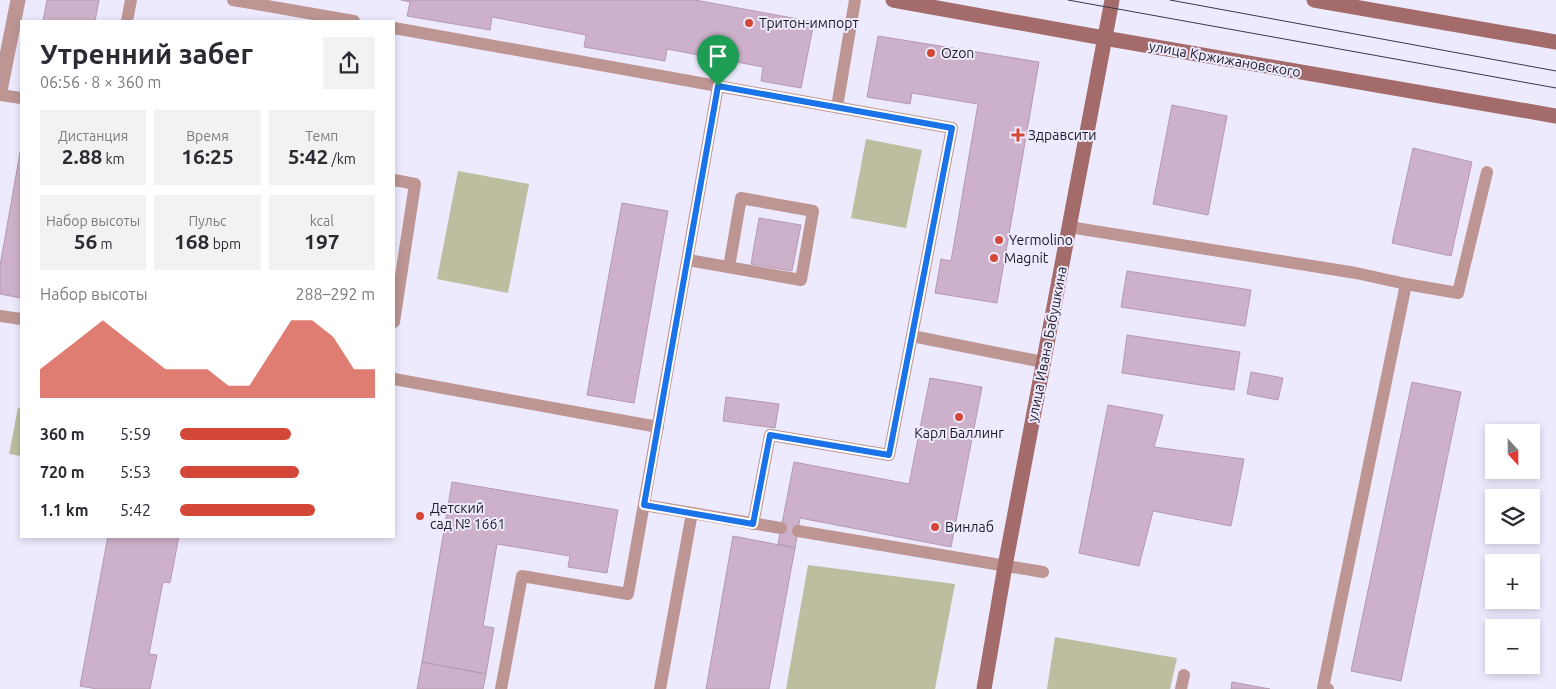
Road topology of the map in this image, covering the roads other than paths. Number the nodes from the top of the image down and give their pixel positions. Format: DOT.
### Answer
graph roads {
  1 [pos="18,0"];
  2 [pos="131,0"];
  3 [pos="233,0"];
  4 [pos="855,0"];
  5 [pos="893,0"];
  6 [pos="1112,0"];
  7 [pos="1314,0"];
  8 [pos="250,1"];
  9 [pos="127,20"];
  10 [pos="349,20"];
  11 [pos="395,28"];
  12 [pos="1104,38"];
  13 [pos="1556,42"];
  14 [pos="718,86"];
  15 [pos="0,93"];
  16 [pos="20,98"];
  17 [pos="837,107"];
  18 [pos="1556,116"];
  19 [pos="1486,172"];
  20 [pos="395,180"];
  21 [pos="1069,226"];
  22 [pos="688,260"];
  23 [pos="729,267"];
  24 [pos="1406,284"];
  25 [pos="395,315"];
  26 [pos="0,316"];
  27 [pos="20,319"];
  28 [pos="912,336"];
  29 [pos="1043,362"];
  30 [pos="395,379"];
  31 [pos="658,427"];
  32 [pos="644,505"];
  33 [pos="692,513"];
  34 [pos="753,524"];
  35 [pos="781,528"];
  36 [pos="798,531"];
  37 [pos="1005,566"];
  38 [pos="1043,572"];
  39 [pos="1184,675"];
  40 [pos="501,689"];
  41 [pos="660,689"];
  42 [pos="984,689"];
  43 [pos="1181,689"];
  44 [pos="1328,689"];
  1 -- 15 [label="street"];
  2 -- 9 [label="lane"];
  3 -- 8 [label="lane"];
  4 -- 17 [label="lane"];
  5 -- 12 [label="street, улица Кржижановского"];
  6 -- 12 [label="street, улица Ивана Бабушкина"];
  7 -- 13 [label="street"];
  8 -- 10 [label="lane"];
  11 -- 14 [label="lane"];
  12 -- 18 [label="street, улица Кржижановского"];
  12 -- 21 [label="street, улица Ивана Бабушкина"];
  14 -- 17 [label="lane"];
  14 -- 22 [label="lane"];
  15 -- 16 [label="lane"];
  17 -- 28 [label="lane"];
  19 -- 24 [label="lane"];
  20 -- 25 [label="lane"];
  21 -- 24 [label="lane"];
  21 -- 29 [label="street, улица Ивана Бабушкина"];
  22 -- 23 [label="lane"];
  22 -- 31 [label="lane"];
  23 -- 23 [label="lane"];
  24 -- 44 [label="lane"];
  26 -- 27 [label="lane"];
  28 -- 29 [label="lane"];
  28 -- 34 [label="lane"];
  29 -- 37 [label="street, улица Ивана Бабушкина"];
  30 -- 31 [label="lane"];
  31 -- 32 [label="lane"];
  32 -- 33 [label="lane"];
  32 -- 40 [label="lane"];
  33 -- 34 [label="lane"];
  33 -- 41 [label="lane"];
  34 -- 35 [label="lane"];
  36 -- 37 [label="lane"];
  37 -- 38 [label="lane"];
  37 -- 42 [label="street, улица Ивана Бабушкина"];
  39 -- 43 [label="lane"];
}
